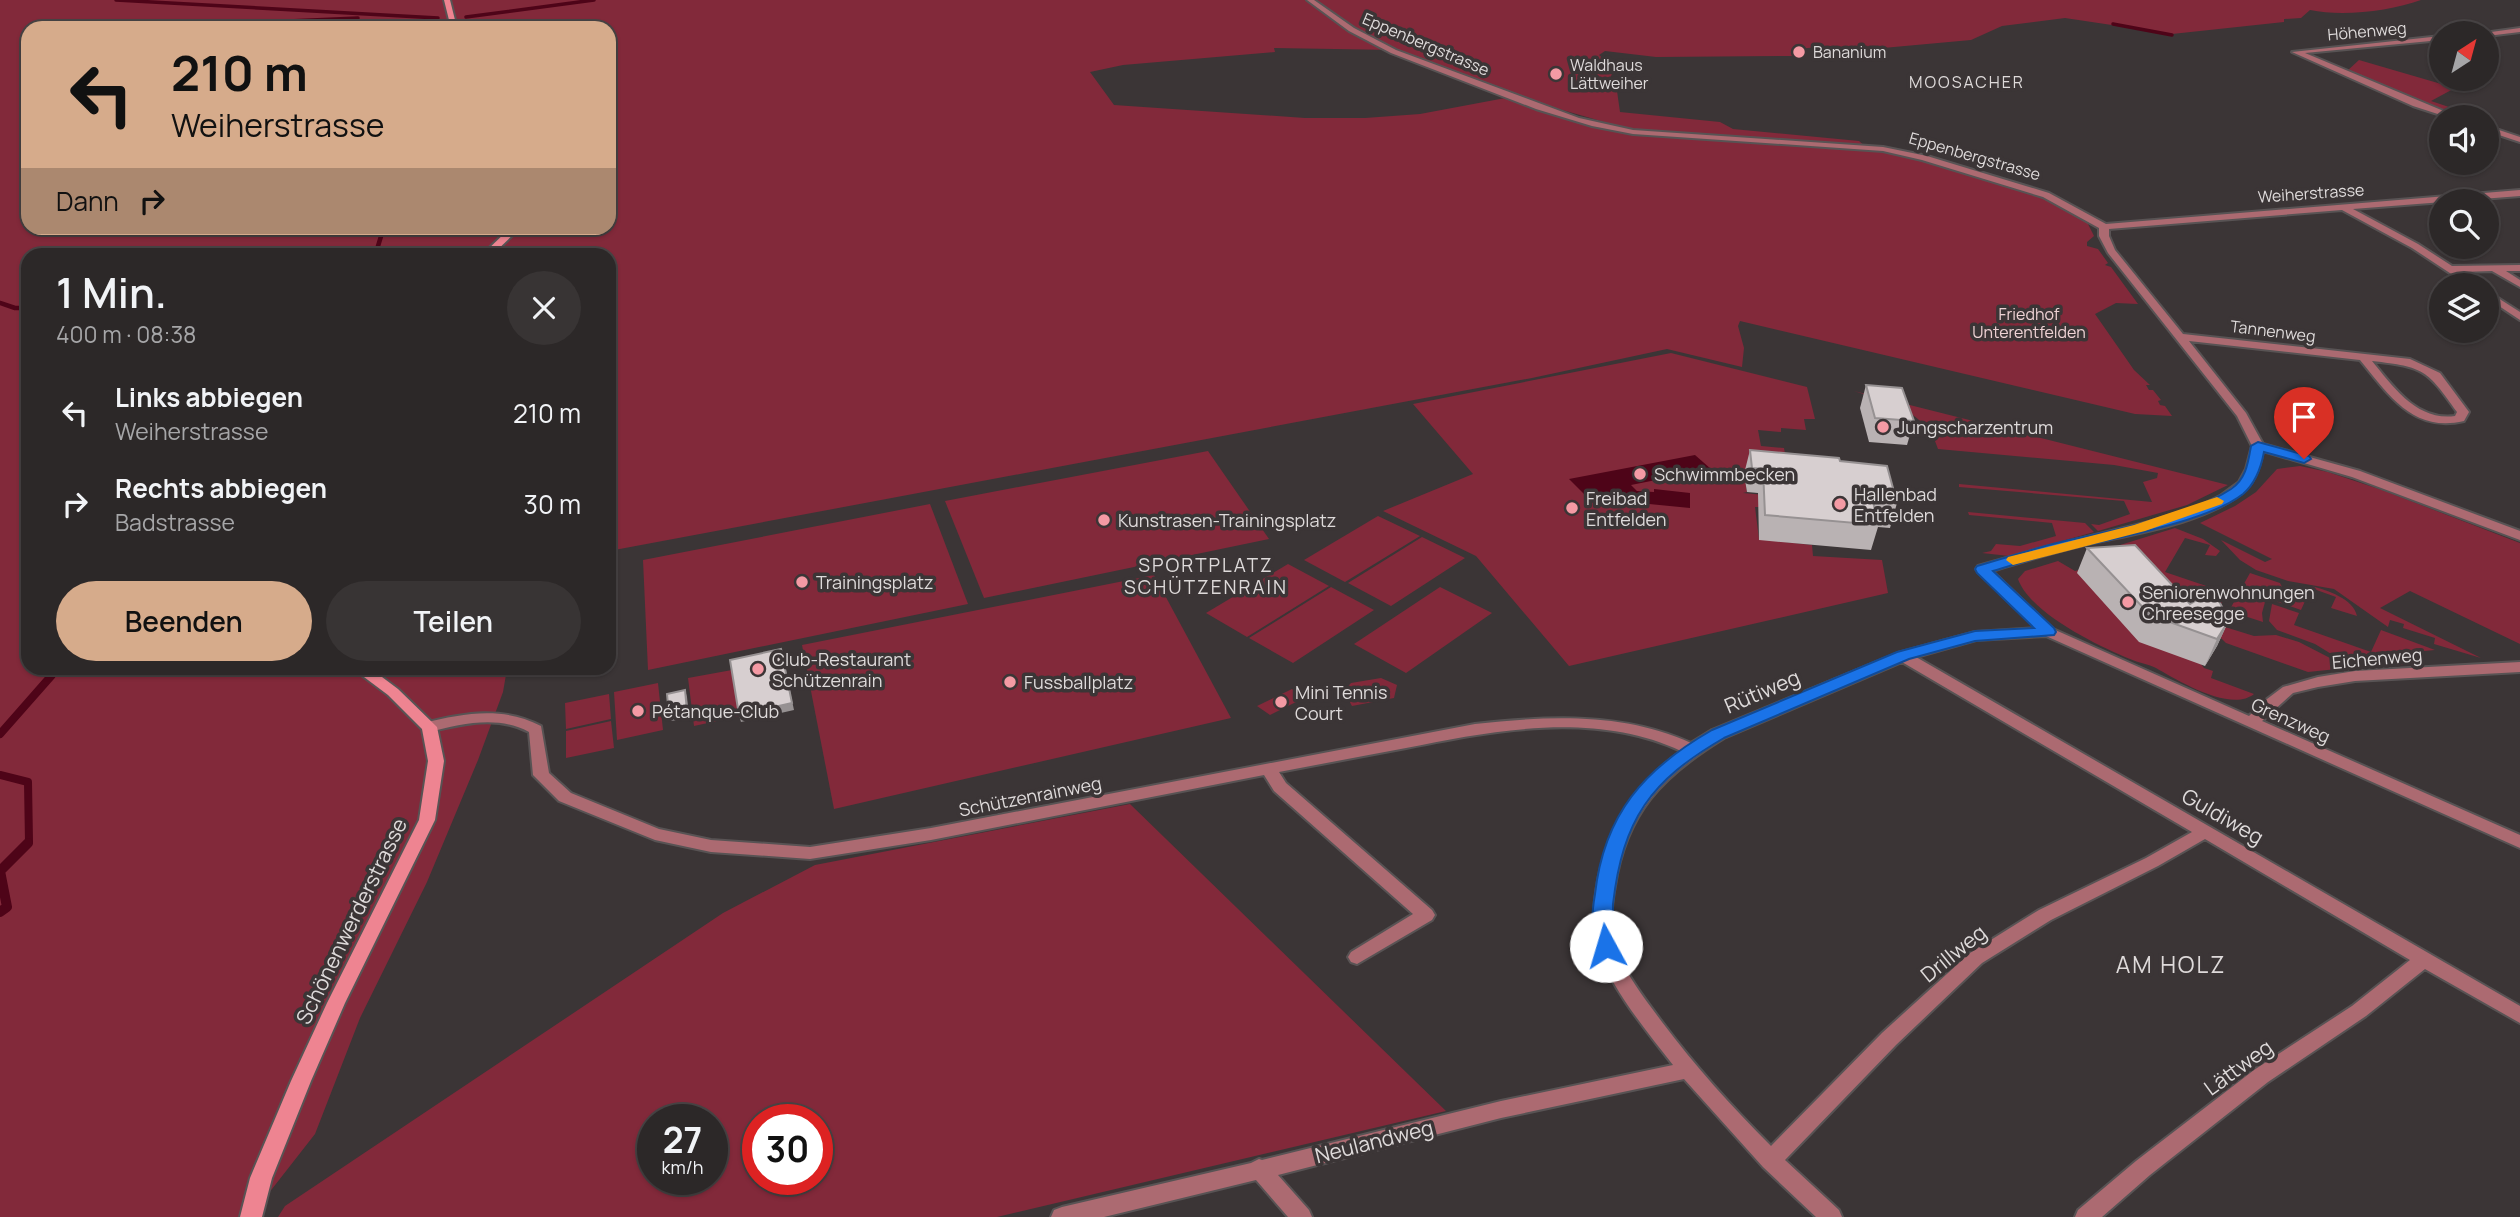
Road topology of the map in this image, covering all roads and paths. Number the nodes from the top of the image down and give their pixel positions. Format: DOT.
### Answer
graph roads {
  1 [pos="446,0"];
  2 [pos="1310,0"];
  3 [pos="451,21"];
  4 [pos="2520,30"];
  5 [pos="2499,33"];
  6 [pos="2499,34"];
  7 [pos="2429,39"];
  8 [pos="2520,39"];
  9 [pos="2429,108"];
  10 [pos="2499,132"];
  11 [pos="2520,140"];
  12 [pos="2520,193"];
  13 [pos="2346,209"];
  14 [pos="2104,227"];
  15 [pos="508,235"];
  16 [pos="494,248"];
  17 [pos="2520,268"];
  18 [pos="2450,269"];
  19 [pos="2494,269"];
  20 [pos="2456,273"];
  21 [pos="2520,285"];
  22 [pos="2499,302"];
  23 [pos="2520,317"];
  24 [pos="2179,337"];
  25 [pos="2363,357"];
  26 [pos="2258,446"];
  27 [pos="2520,536"];
  28 [pos="2048,632"];
  29 [pos="1903,656"];
  30 [pos="2520,667"];
  31 [pos="369,675"];
  32 [pos="2251,723"];
  33 [pos="429,727"];
  34 [pos="1692,750"];
  35 [pos="1268,768"];
  36 [pos="2204,832"];
  37 [pos="2520,842"];
  38 [pos="1357,957"];
  39 [pos="2423,960"];
  40 [pos="2520,1016"];
  41 [pos="1688,1070"];
  42 [pos="1770,1161"];
  43 [pos="1259,1168"];
  44 [pos="251,1217"];
  45 [pos="1062,1217"];
  46 [pos="1301,1217"];
  47 [pos="1831,1217"];
  48 [pos="2086,1217"];
  1 -- 3 [label="street"];
  2 -- 14 [label="street, Eppenbergstrasse"];
  4 -- 5 [label="street"];
  6 -- 8 [label="street"];
  7 -- 9 [label="street, Höhenweg"];
  10 -- 11 [label="street"];
  12 -- 13 [label="street, Weiherstrasse"];
  13 -- 14 [label="street, Weiherstrasse"];
  13 -- 18 [label="street"];
  14 -- 24 [label="street"];
  15 -- 16 [label="street"];
  17 -- 19 [label="street"];
  18 -- 19 [label="street"];
  18 -- 20 [label="street"];
  19 -- 21 [label="street"];
  22 -- 23 [label="street"];
  24 -- 25 [label="street, Tannenweg"];
  24 -- 26 [label="street"];
  25 -- 25 [label="street, Tannenweg"];
  26 -- 27 [label="street"];
  26 -- 28 [label="street"];
  28 -- 29 [label="street, Rütiweg"];
  28 -- 32 [label="street, Grenzweg"];
  29 -- 34 [label="street, Rütiweg"];
  29 -- 36 [label="street, Guldiweg"];
  30 -- 32 [label="street, Eichenweg"];
  31 -- 33 [label="street"];
  32 -- 37 [label="street, Grenzweg"];
  33 -- 35 [label="street, Schützenrainweg"];
  33 -- 44 [label="street, Schönenwerderstrasse"];
  34 -- 35 [label="street, Schützenrainweg"];
  34 -- 41 [label="street, Rütiweg"];
  35 -- 38 [label="street"];
  36 -- 39 [label="street, Guldiweg"];
  36 -- 42 [label="street, Drillweg"];
  39 -- 40 [label="street, Guldiweg"];
  39 -- 48 [label="street, Lättweg"];
  41 -- 42 [label="street, Rütiweg"];
  41 -- 43 [label="street, Neulandweg"];
  42 -- 47 [label="street, Rütiweg"];
  43 -- 45 [label="street, Neulandweg"];
  43 -- 46 [label="street"];
}
